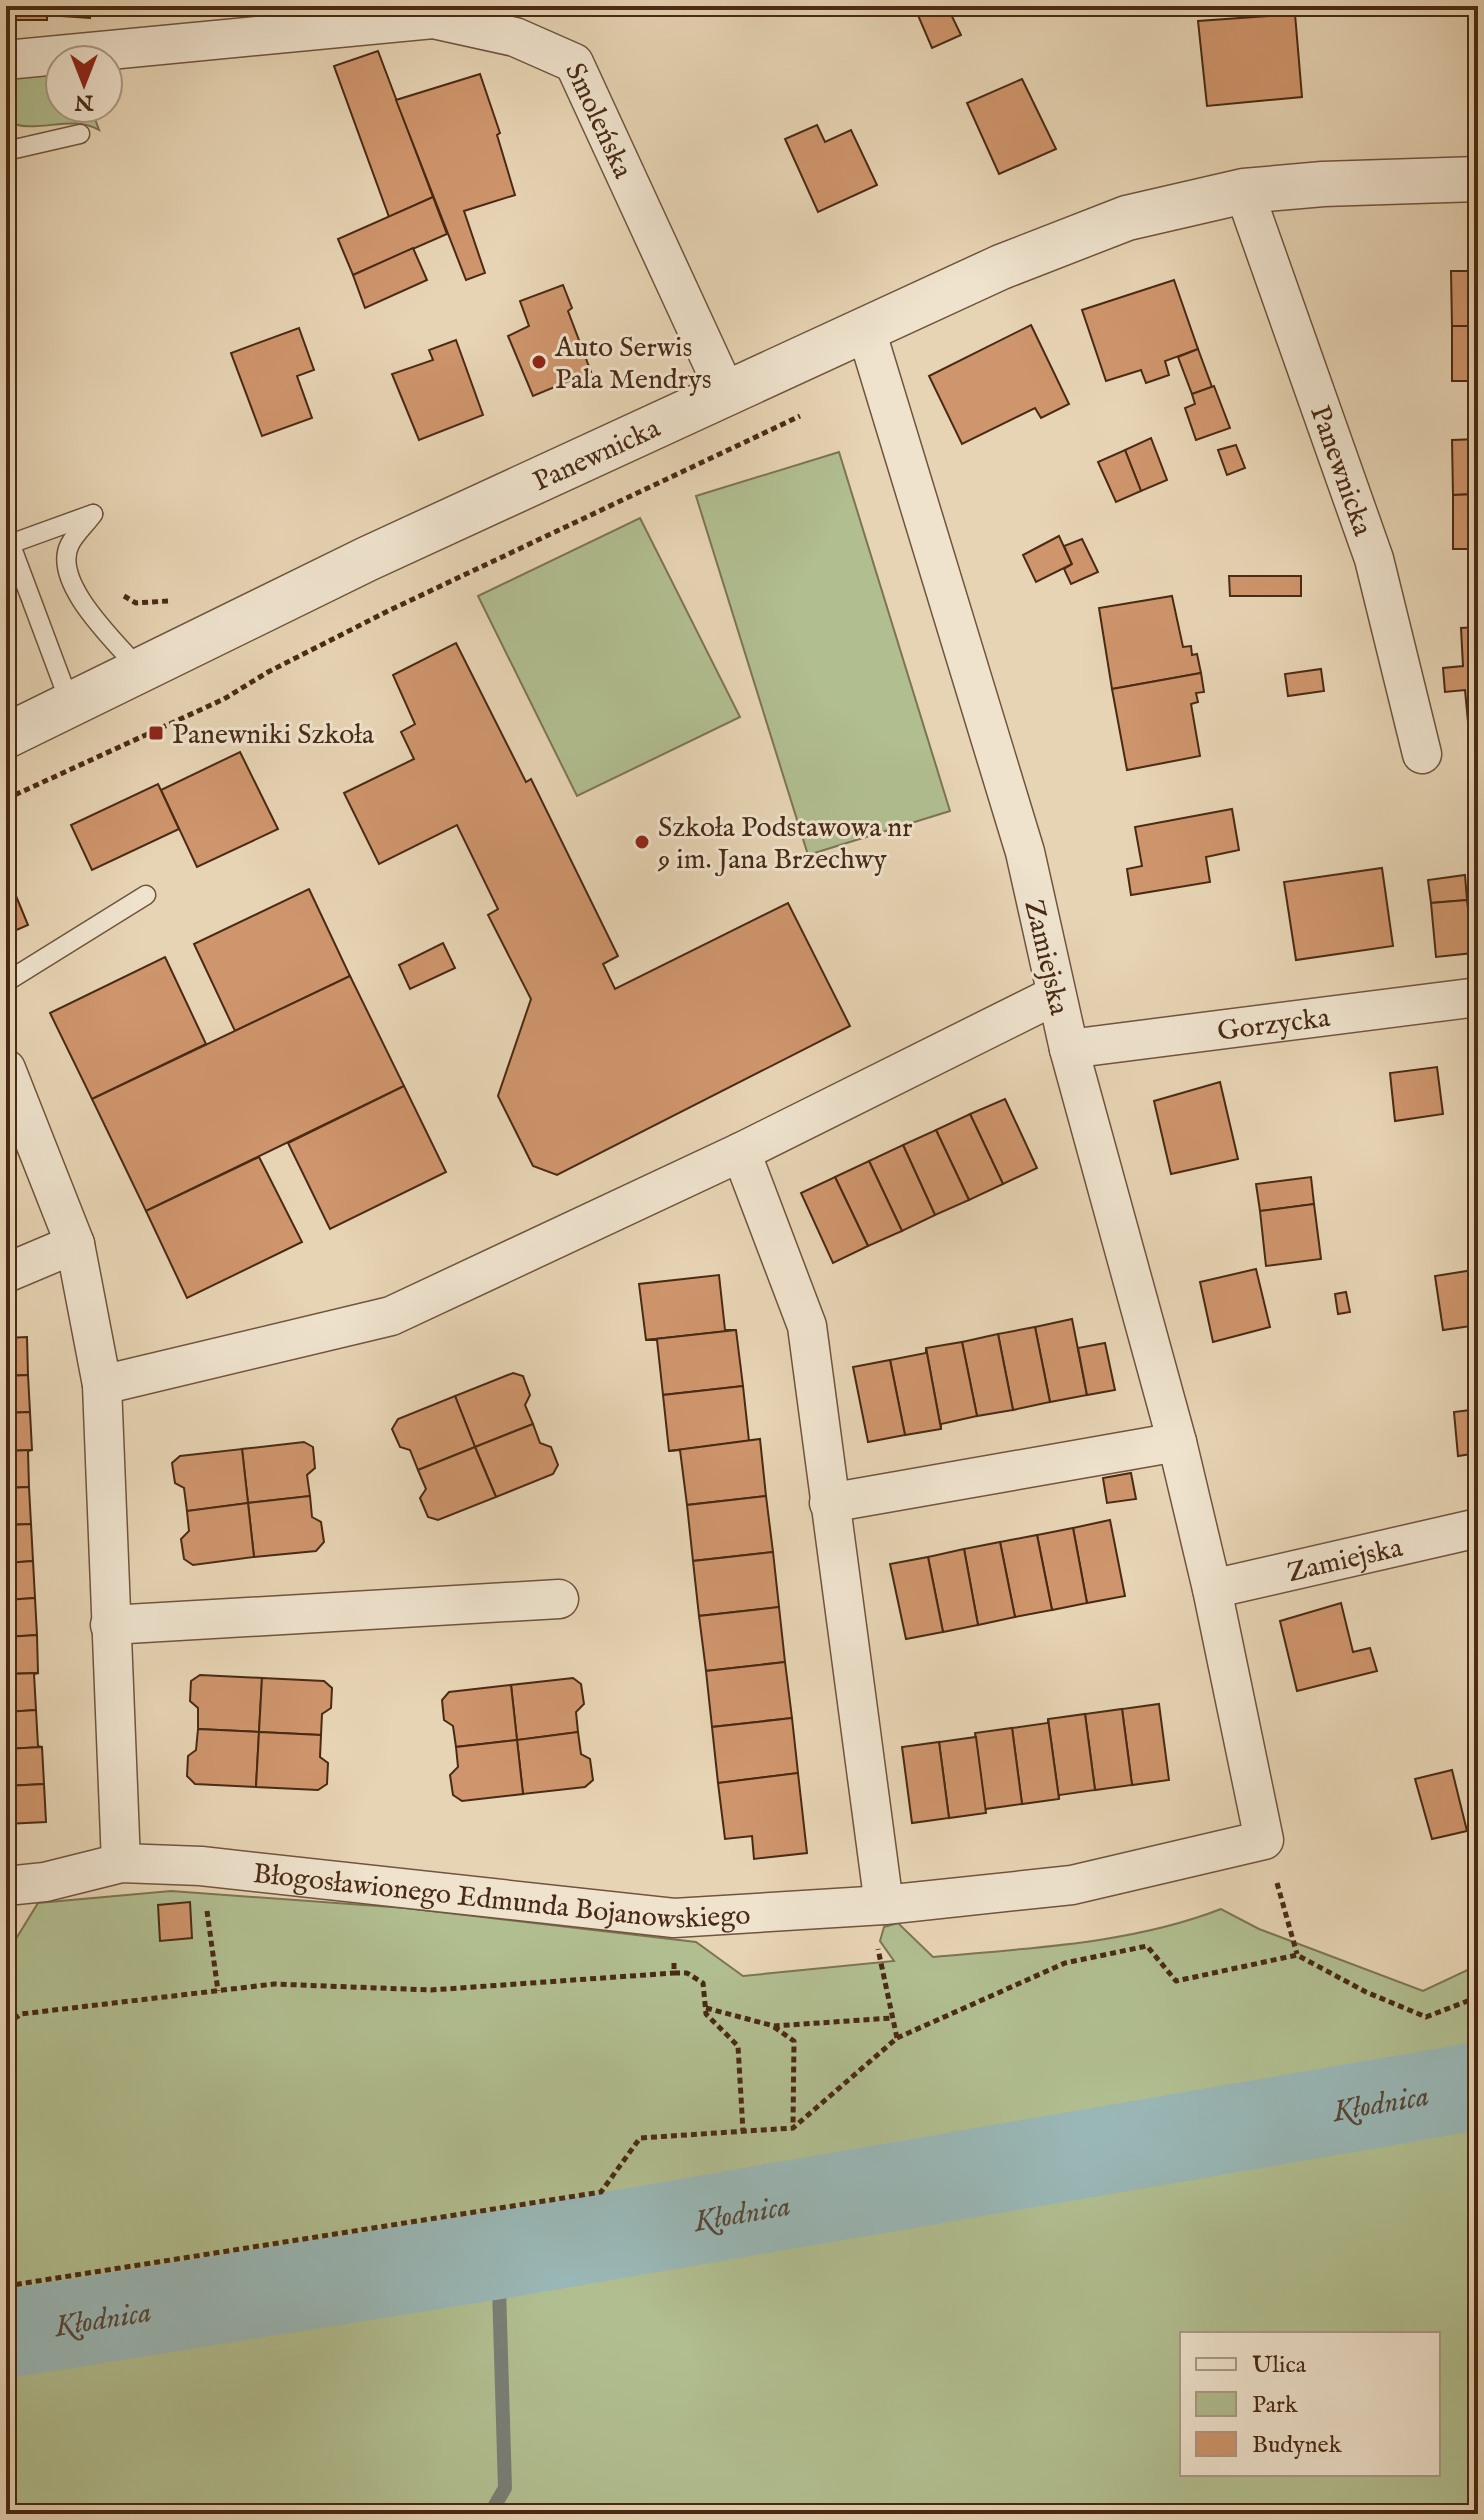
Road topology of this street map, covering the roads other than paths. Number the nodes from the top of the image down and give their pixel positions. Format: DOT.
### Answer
graph roads {
  1 [pos="6,60"];
  2 [pos="80,134"];
  3 [pos="6,151"];
  4 [pos="1478,179"];
  5 [pos="1244,191"];
  6 [pos="866,330"];
  7 [pos="727,395"];
  8 [pos="8,538"];
  9 [pos="141,672"];
  10 [pos="71,706"];
  11 [pos="6,736"];
  12 [pos="1422,754"];
  13 [pos="146,895"];
  14 [pos="6,982"];
  15 [pos="1056,995"];
  16 [pos="1478,997"];
  17 [pos="1069,1049"];
  18 [pos="6,1069"];
  19 [pos="741,1152"];
  20 [pos="75,1244"];
  21 [pos="6,1273"];
  22 [pos="102,1385"];
  23 [pos="1177,1442"];
  24 [pos="829,1503"];
  25 [pos="1478,1528"];
  26 [pos="1212,1589"];
  27 [pos="559,1599"];
  28 [pos="110,1625"];
  29 [pos="1264,1840"];
  30 [pos="121,1863"];
  31 [pos="6,1886"];
  32 [pos="879,1906"];
  1 -- 7 [label="street, Smoleńska"];
  2 -- 3 [label="lane"];
  4 -- 5 [label="street, Panewnicka"];
  5 -- 6 [label="street, Panewnicka"];
  5 -- 12 [label="street, Panewnicka"];
  6 -- 7 [label="street, Panewnicka"];
  6 -- 15 [label="street, Zamiejska"];
  7 -- 9 [label="street, Panewnicka"];
  8 -- 9 [label="lane"];
  8 -- 10 [label="lane"];
  9 -- 10 [label="street, Panewnicka"];
  10 -- 11 [label="street, Panewnicka"];
  13 -- 14 [label="lane"];
  15 -- 17 [label="street, Zamiejska"];
  15 -- 19 [label="street"];
  16 -- 17 [label="street, Gorzycka"];
  17 -- 23 [label="street, Zamiejska"];
  18 -- 20 [label="street"];
  19 -- 22 [label="street"];
  19 -- 24 [label="street"];
  20 -- 21 [label="street"];
  20 -- 22 [label="street"];
  22 -- 28 [label="street"];
  23 -- 24 [label="street"];
  23 -- 26 [label="street, Zamiejska"];
  24 -- 32 [label="street"];
  25 -- 26 [label="street, Zamiejska"];
  26 -- 29 [label="street, Zamiejska"];
  27 -- 28 [label="street"];
  28 -- 30 [label="street"];
  29 -- 32 [label="street, Błogosławionego Edmunda Bojanowskiego"];
  30 -- 31 [label="street, Błogosławionego Edmunda Bojanowskiego"];
  30 -- 32 [label="street, Błogosławionego Edmunda Bojanowskiego"];
}
